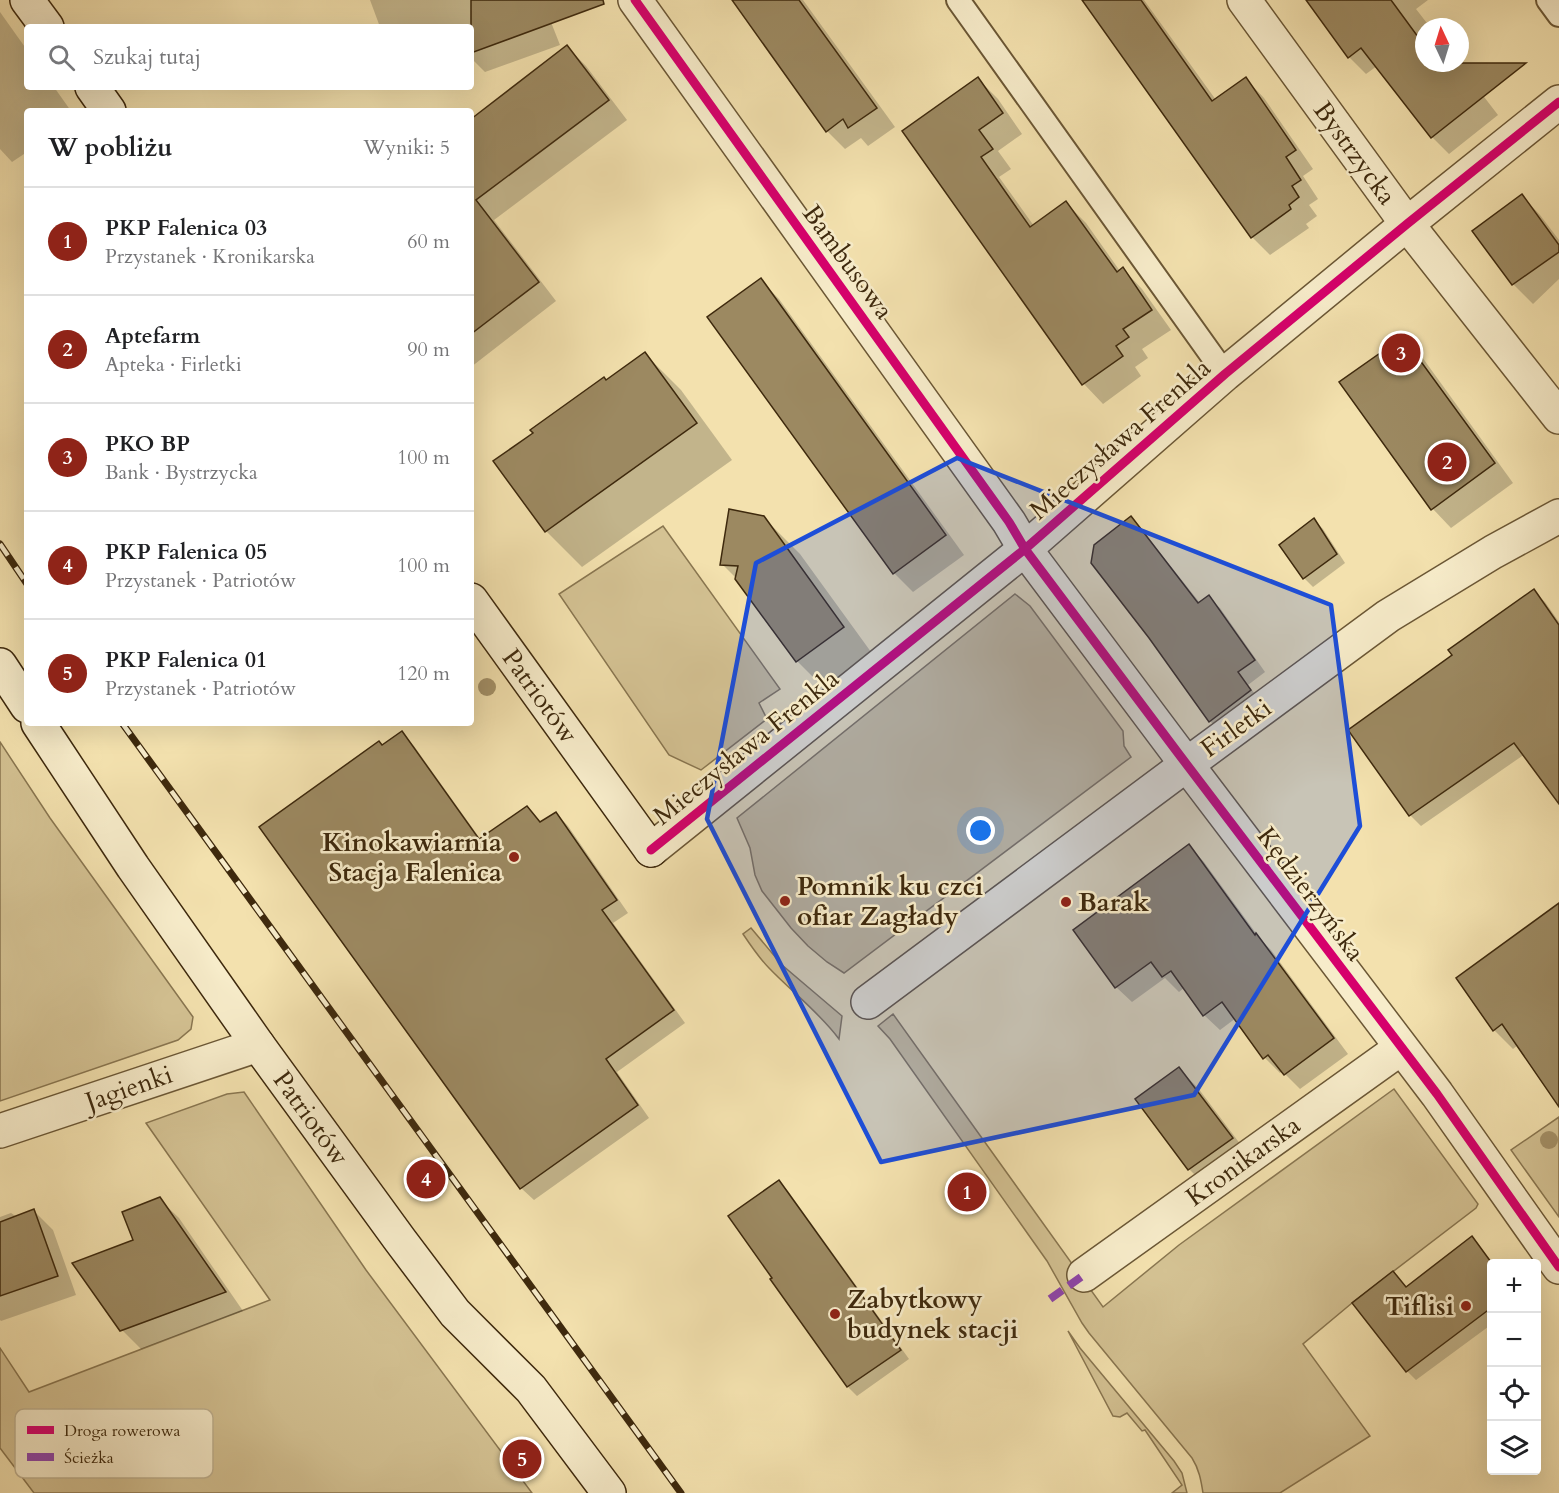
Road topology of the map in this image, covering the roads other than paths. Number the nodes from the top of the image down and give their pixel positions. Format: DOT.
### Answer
graph roads {
  1 [pos="27,0"];
  2 [pos="635,0"];
  3 [pos="958,0"];
  4 [pos="1244,0"];
  5 [pos="1548,0"];
  6 [pos="1559,15"];
  7 [pos="45,24"];
  8 [pos="94,90"];
  9 [pos="1559,102"];
  10 [pos="108,108"];
  11 [pos="1407,224"];
  12 [pos="1225,374"];
  13 [pos="1559,417"];
  14 [pos="1559,516"];
  15 [pos="1025,549"];
  16 [pos="474,604"];
  17 [pos="0,665"];
  18 [pos="24,701"];
  19 [pos="40,726"];
  20 [pos="1186,765"];
  21 [pos="651,850"];
  22 [pos="868,1002"];
  23 [pos="258,1045"];
  24 [pos="1401,1048"];
  25 [pos="0,1131"];
  26 [pos="1559,1267"];
  27 [pos="1084,1275"];
  28 [pos="609,1493"];
  1 -- 7 [label="street"];
  2 -- 15 [label="street, Bambusowa"];
  3 -- 12 [label="lane"];
  4 -- 11 [label="street, Bystrzycka"];
  5 -- 6 [label="lane"];
  8 -- 10 [label="street"];
  9 -- 11 [label="street, Mieczysława Frenkla"];
  11 -- 12 [label="street, Mieczysława Frenkla"];
  11 -- 13 [label="street, Bystrzycka"];
  12 -- 15 [label="street, Mieczysława Frenkla"];
  14 -- 20 [label="street, Firletki"];
  15 -- 20 [label="street, Kędzierzyńska"];
  15 -- 21 [label="street, Mieczysława Frenkla"];
  16 -- 21 [label="street, Patriotów"];
  17 -- 18 [label="street"];
  19 -- 23 [label="street, Patriotów"];
  20 -- 22 [label="street, Firletki"];
  20 -- 24 [label="street, Kędzierzyńska"];
  23 -- 25 [label="street, Jagienki"];
  23 -- 28 [label="street, Patriotów"];
  24 -- 26 [label="street, Kędzierzyńska"];
  24 -- 27 [label="street, Kronikarska"];
}
